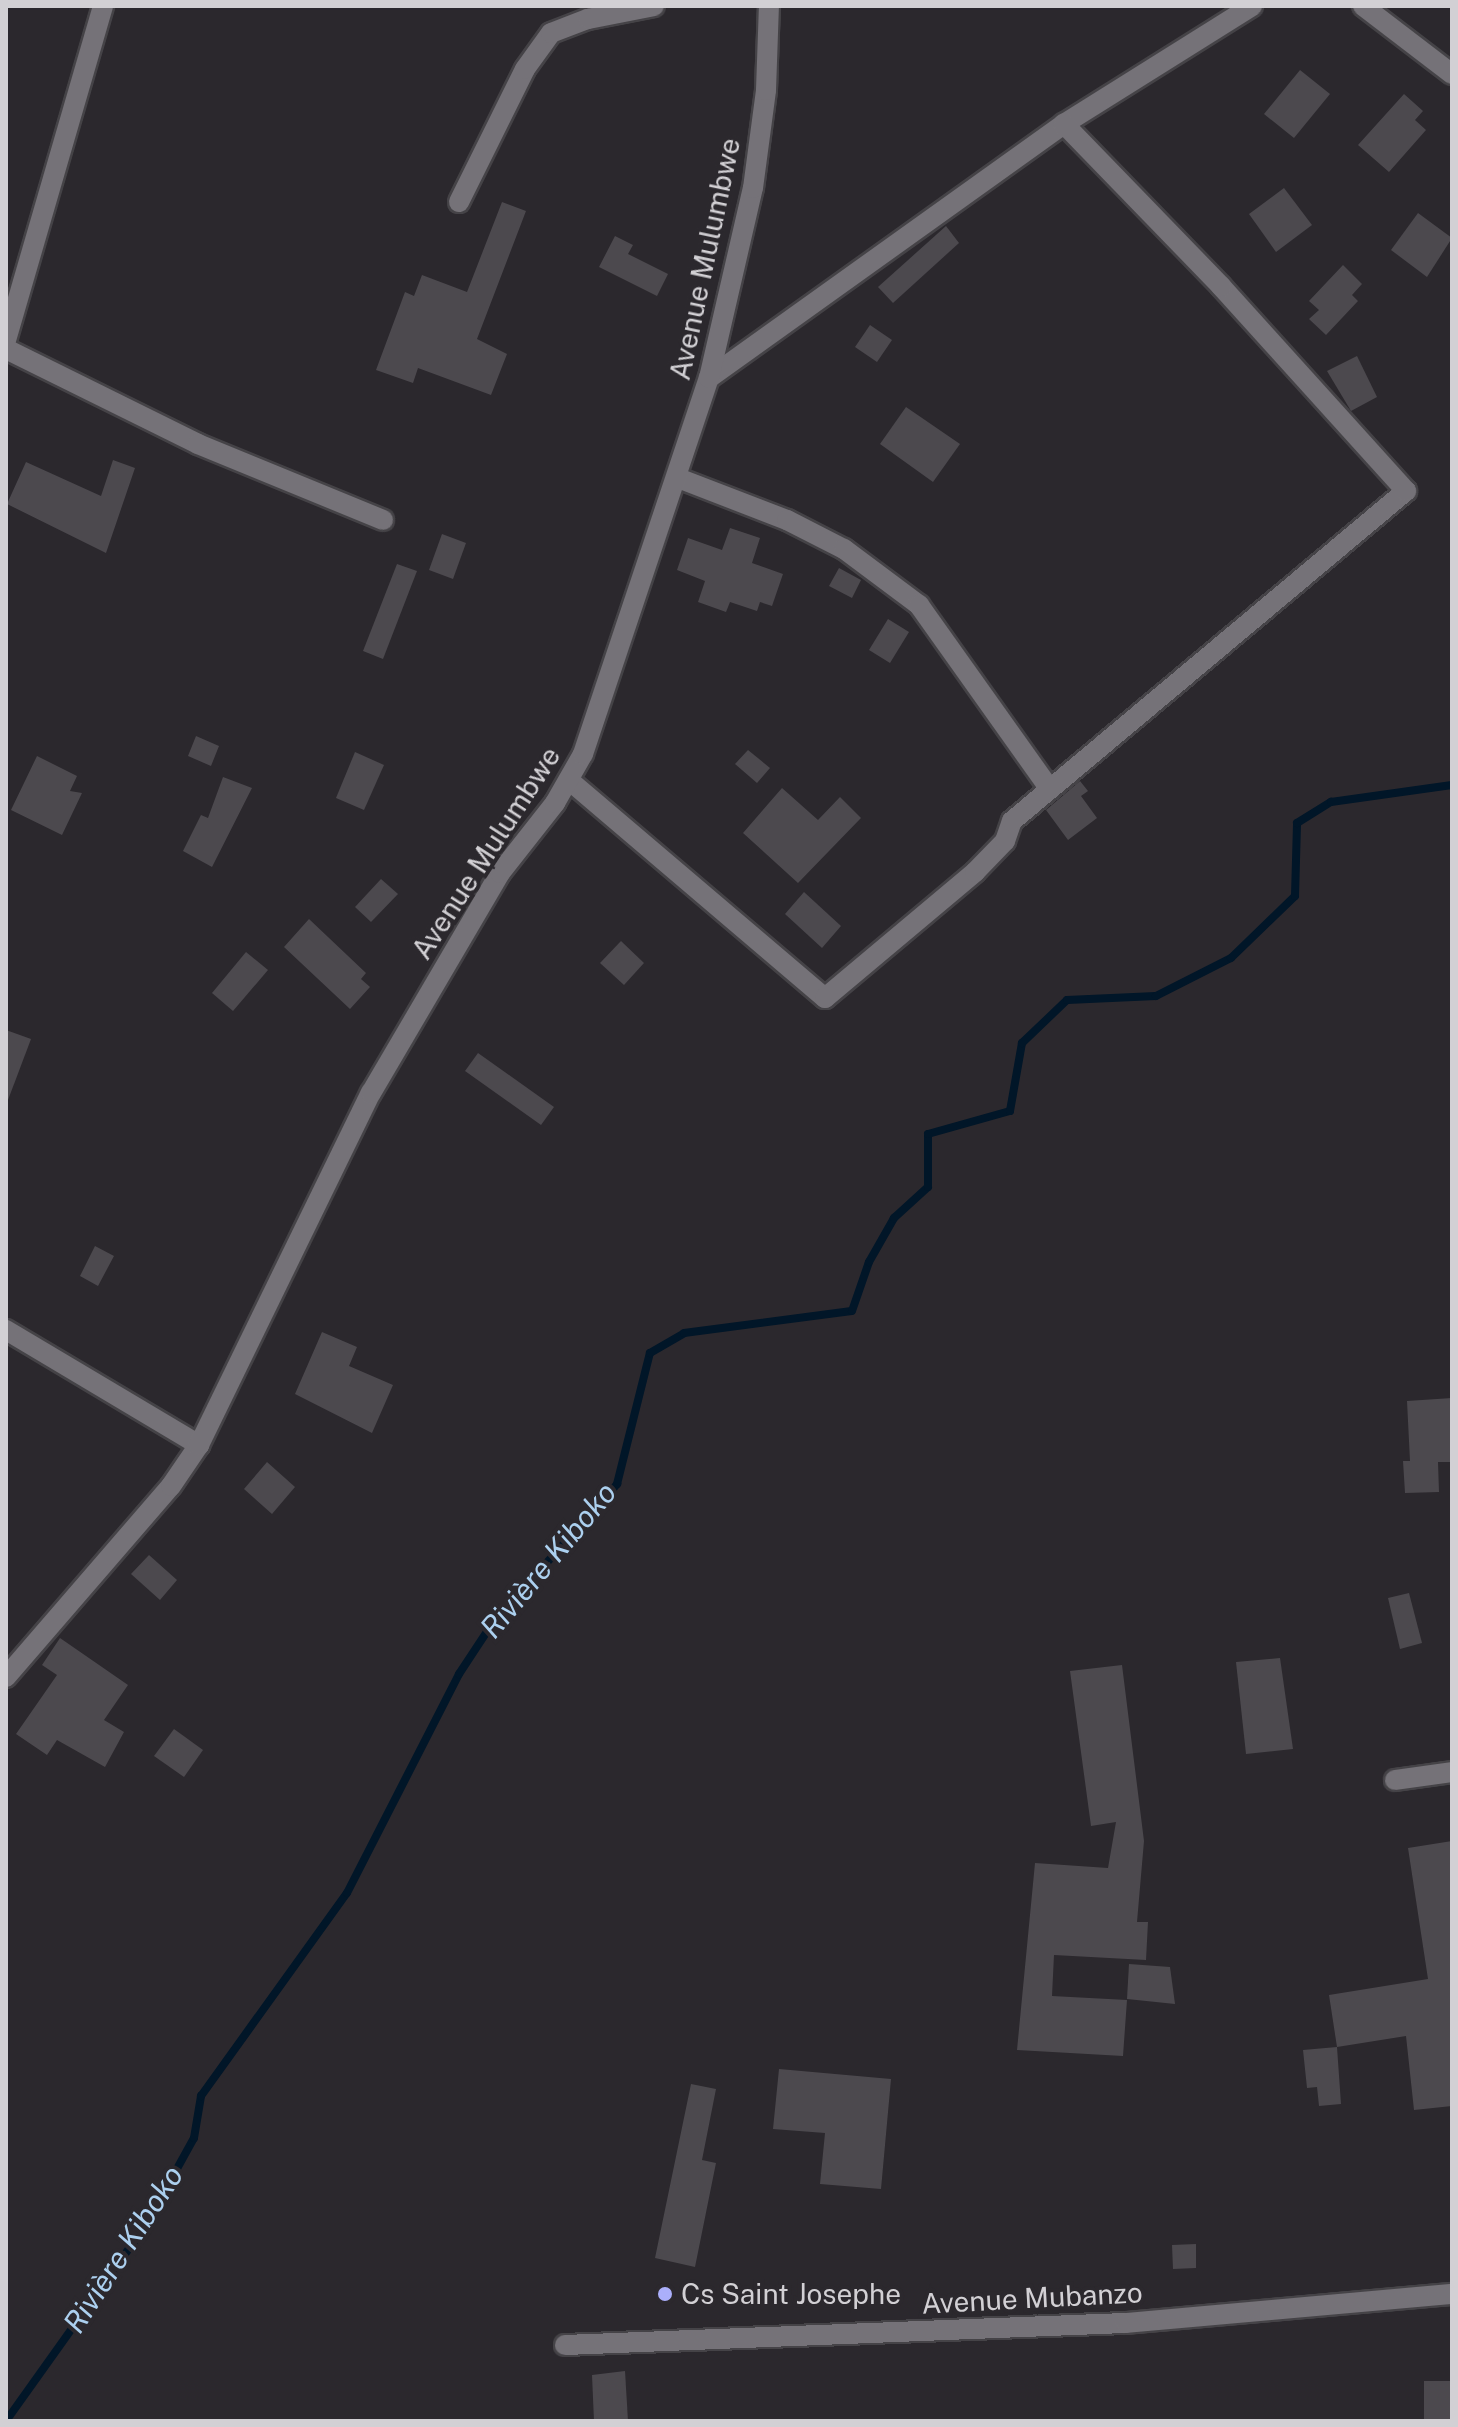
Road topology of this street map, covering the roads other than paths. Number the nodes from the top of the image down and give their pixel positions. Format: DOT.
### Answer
graph roads {
  1 [pos="103,6"];
  2 [pos="654,6"];
  3 [pos="769,6"];
  4 [pos="1252,6"];
  5 [pos="1363,6"];
  6 [pos="1452,74"];
  7 [pos="1064,124"];
  8 [pos="459,202"];
  9 [pos="6,340"];
  10 [pos="6,349"];
  11 [pos="709,378"];
  12 [pos="678,478"];
  13 [pos="383,520"];
  14 [pos="570,781"];
  15 [pos="1050,789"];
  16 [pos="6,1330"];
  17 [pos="199,1445"];
  18 [pos="6,1677"];
  19 [pos="1452,1772"];
  20 [pos="1395,1780"];
  21 [pos="1452,2294"];
  22 [pos="565,2345"];
  1 -- 9 [label="street"];
  2 -- 8 [label="street"];
  3 -- 11 [label="street, Avenue Mulumbwe"];
  4 -- 7 [label="street"];
  5 -- 6 [label="street"];
  7 -- 11 [label="street"];
  7 -- 15 [label="street"];
  10 -- 13 [label="street"];
  11 -- 12 [label="street, Avenue Mulumbwe"];
  12 -- 14 [label="street, Avenue Mulumbwe"];
  12 -- 15 [label="street"];
  14 -- 15 [label="street"];
  14 -- 17 [label="street, Avenue Mulumbwe"];
  16 -- 17 [label="street"];
  17 -- 18 [label="street, Avenue Mulumbwe"];
  19 -- 20 [label="street"];
  21 -- 22 [label="street, Avenue Mubanzo"];
}
